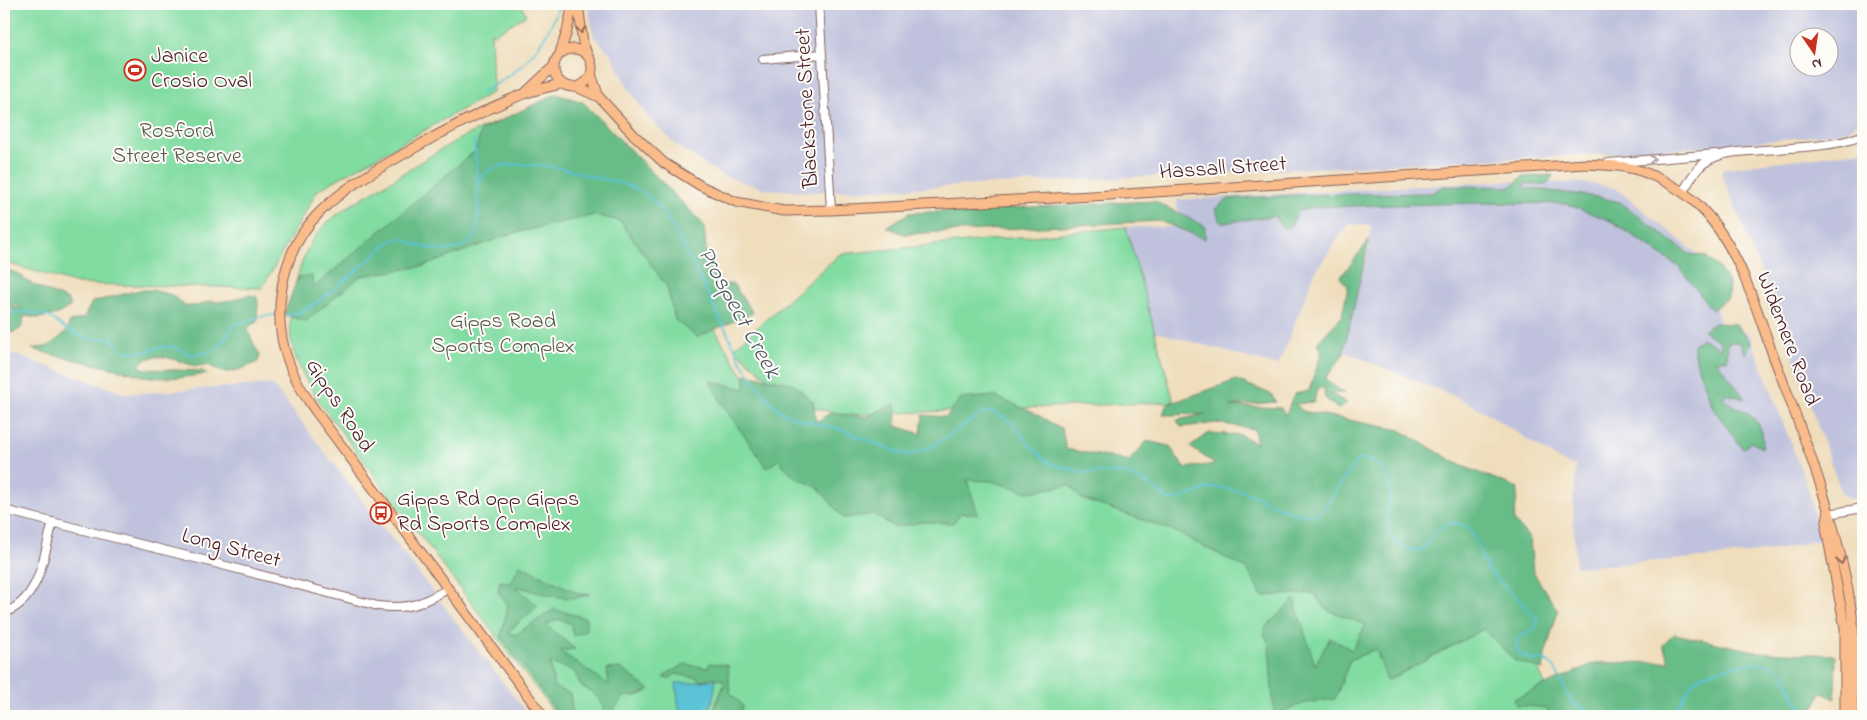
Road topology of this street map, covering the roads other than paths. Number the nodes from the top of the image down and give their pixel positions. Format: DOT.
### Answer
graph roads {
  1 [pos="573,4"];
  2 [pos="578,4"];
  3 [pos="819,4"];
  4 [pos="560,53"];
  5 [pos="822,54"];
  6 [pos="587,55"];
  7 [pos="763,59"];
  8 [pos="553,67"];
  9 [pos="591,74"];
  10 [pos="561,84"];
  11 [pos="576,87"];
  12 [pos="523,94"];
  13 [pos="599,97"];
  14 [pos="1863,135"];
  15 [pos="1726,154"];
  16 [pos="1586,164"];
  17 [pos="1683,192"];
  18 [pos="831,210"];
  19 [pos="1863,508"];
  20 [pos="4,510"];
  21 [pos="1828,514"];
  22 [pos="52,522"];
  23 [pos="448,589"];
  24 [pos="4,613"];
  25 [pos="1849,712"];
  26 [pos="543,716"];
  1 -- 4 [label="main road"];
  2 -- 6 [label="main road, one-way"];
  3 -- 5 [label="street, Blackstone Street"];
  4 -- 6 [label="main road"];
  4 -- 8 [label="main road"];
  5 -- 7 [label="street"];
  5 -- 18 [label="street, Blackstone Street"];
  6 -- 9 [label="main road"];
  8 -- 10 [label="main road"];
  8 -- 12 [label="main road, Gipps Road"];
  9 -- 11 [label="main road"];
  9 -- 13 [label="main road, Hassall Street"];
  10 -- 11 [label="main road"];
  10 -- 12 [label="main road, Gipps Road"];
  11 -- 13 [label="main road, Hassall Street"];
  12 -- 23 [label="main road, Gipps Road"];
  13 -- 18 [label="main road, Hassall Street"];
  14 -- 15 [label="street"];
  16 -- 15 [label="street, one-way"];
  15 -- 17 [label="street"];
  16 -- 17 [label="main road, Hassall Street"];
  16 -- 18 [label="main road, Hassall Street"];
  17 -- 21 [label="main road, Widemere Road"];
  19 -- 21 [label="street"];
  20 -- 22 [label="street, Long Street"];
  21 -- 25 [label="main road, Widemere Road"];
  22 -- 23 [label="street, Long Street"];
  22 -- 24 [label="street"];
  23 -- 26 [label="main road, Gipps Road"];
}
